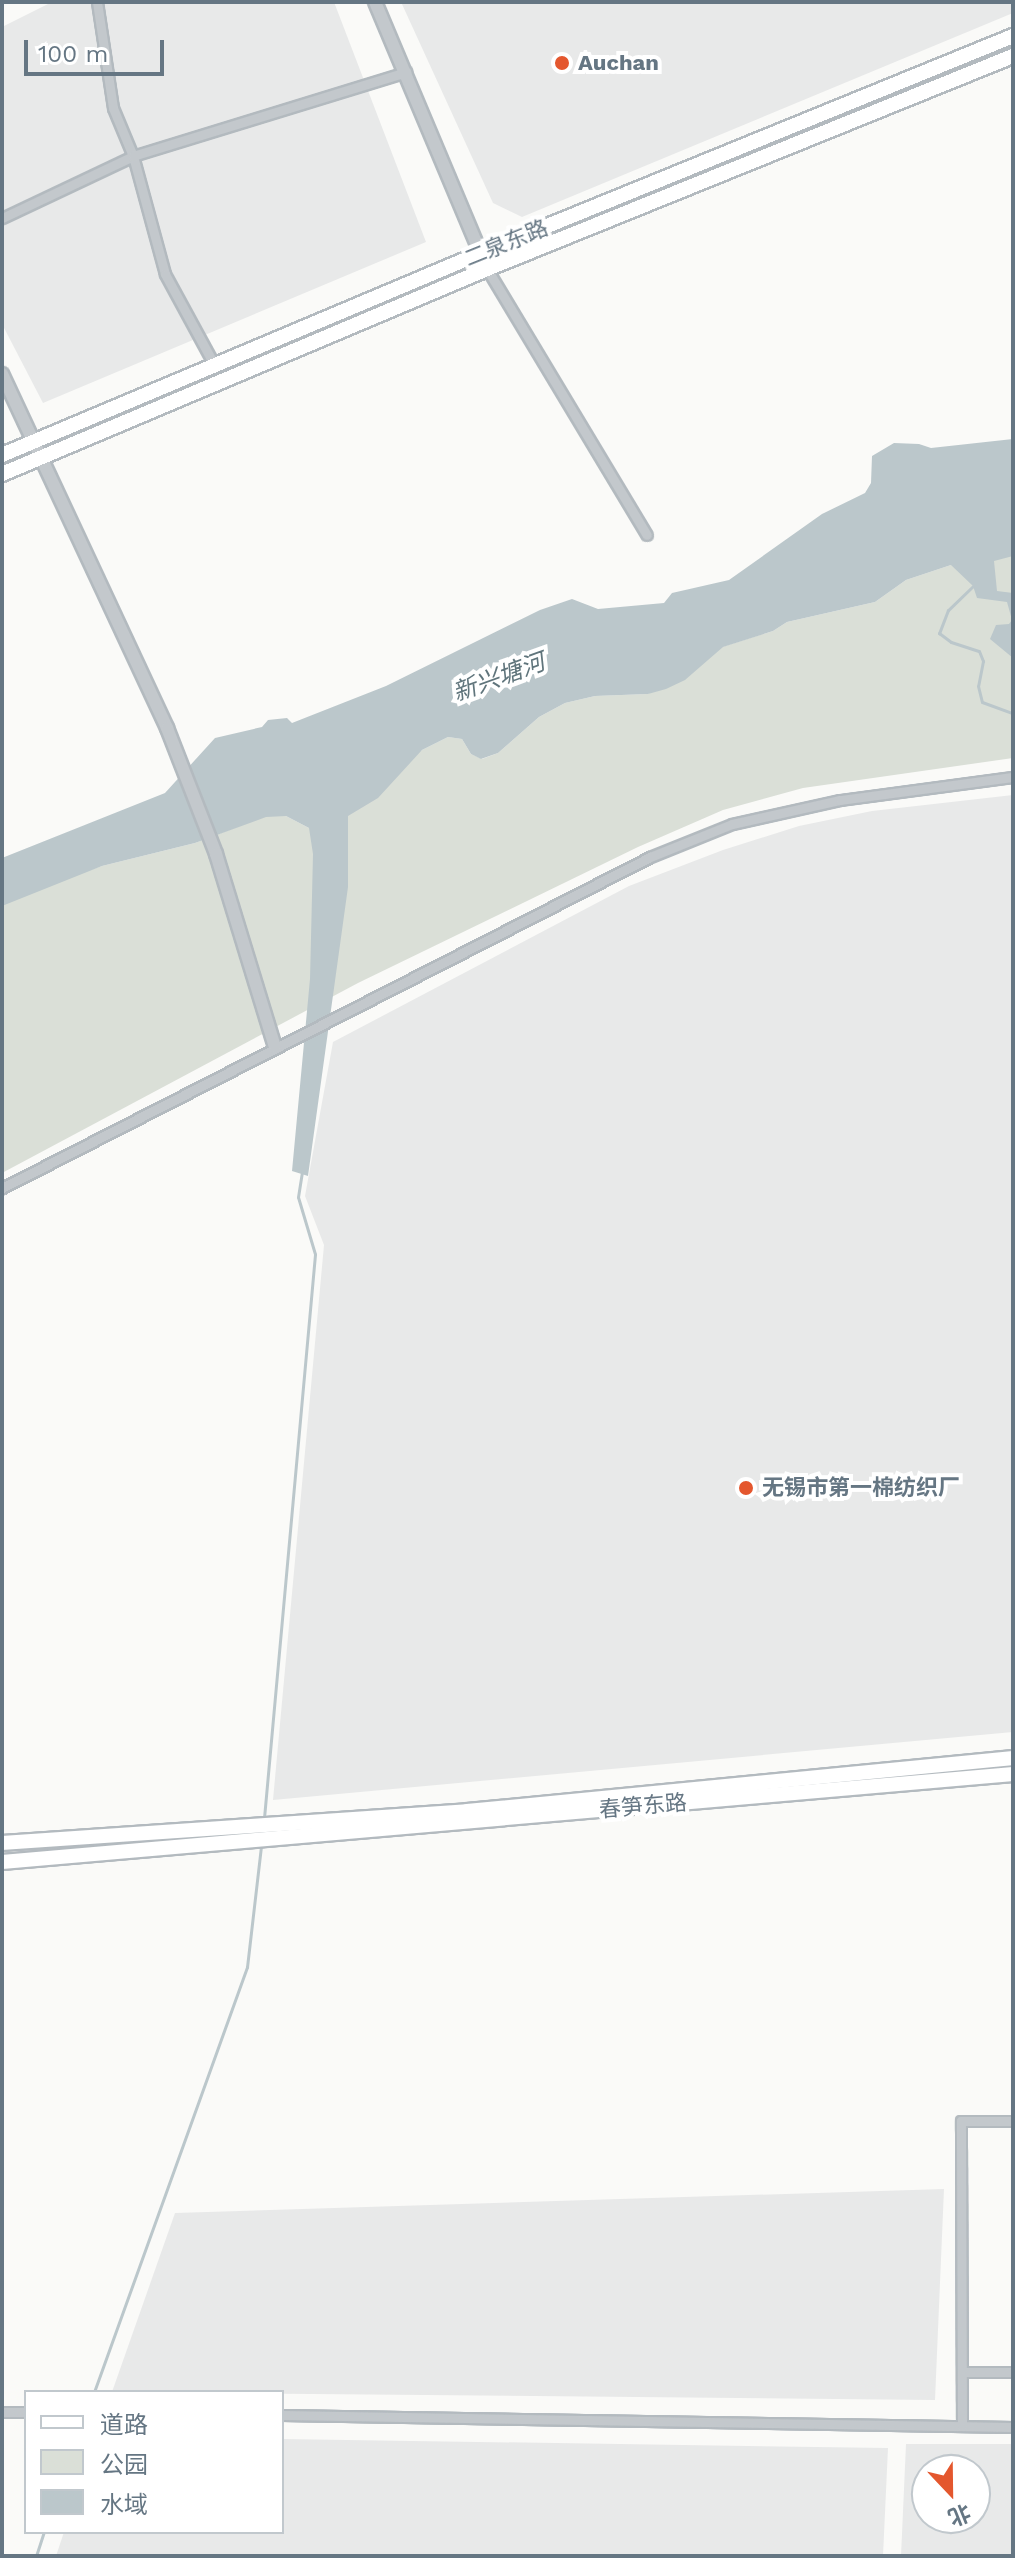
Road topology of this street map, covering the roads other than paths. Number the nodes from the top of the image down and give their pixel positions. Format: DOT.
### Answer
graph roads {
  1 [pos="97,2"];
  2 [pos="375,2"];
  3 [pos="1013,36"];
  4 [pos="1013,56"];
  5 [pos="406,72"];
  6 [pos="133,156"];
  7 [pos="2,218"];
  8 [pos="481,253"];
  9 [pos="487,269"];
  10 [pos="215,366"];
  11 [pos="2,374"];
  12 [pos="34,442"];
  13 [pos="2,455"];
  14 [pos="42,457"];
  15 [pos="2,474"];
  16 [pos="647,535"];
  17 [pos="1013,777"];
  18 [pos="275,1047"];
  19 [pos="2,1188"];
  20 [pos="1013,1758"];
  21 [pos="1013,1774"];
  22 [pos="274,1832"];
  23 [pos="2,1843"];
  24 [pos="2,1862"];
  25 [pos="1013,2121"];
  26 [pos="962,2372"];
  27 [pos="1013,2372"];
  28 [pos="2,2412"];
  29 [pos="24,2412"];
  30 [pos="284,2415"];
  31 [pos="962,2426"];
  32 [pos="1013,2427"];
  1 -- 6 [label="street"];
  2 -- 5 [label="street"];
  3 -- 8 [label="main road, 二泉东路"];
  4 -- 9 [label="main road, 二泉东路"];
  5 -- 6 [label="street"];
  5 -- 8 [label="street"];
  6 -- 7 [label="street"];
  6 -- 10 [label="street"];
  8 -- 9 [label="street"];
  8 -- 10 [label="main road, 二泉东路"];
  9 -- 14 [label="main road, 二泉东路"];
  9 -- 16 [label="street"];
  10 -- 12 [label="main road, 二泉东路"];
  11 -- 12 [label="street"];
  12 -- 13 [label="main road, 二泉东路"];
  12 -- 14 [label="street"];
  14 -- 15 [label="main road, 二泉东路"];
  14 -- 18 [label="street"];
  17 -- 18 [label="street"];
  18 -- 19 [label="street"];
  20 -- 22 [label="main road, 春笋东路"];
  21 -- 22 [label="main road, 春笋东路"];
  22 -- 23 [label="main road"];
  22 -- 24 [label="main road"];
  25 -- 26 [label="street"];
  26 -- 27 [label="street"];
  26 -- 31 [label="street"];
  28 -- 29 [label="street"];
  30 -- 31 [label="street"];
  31 -- 32 [label="street"];
}
